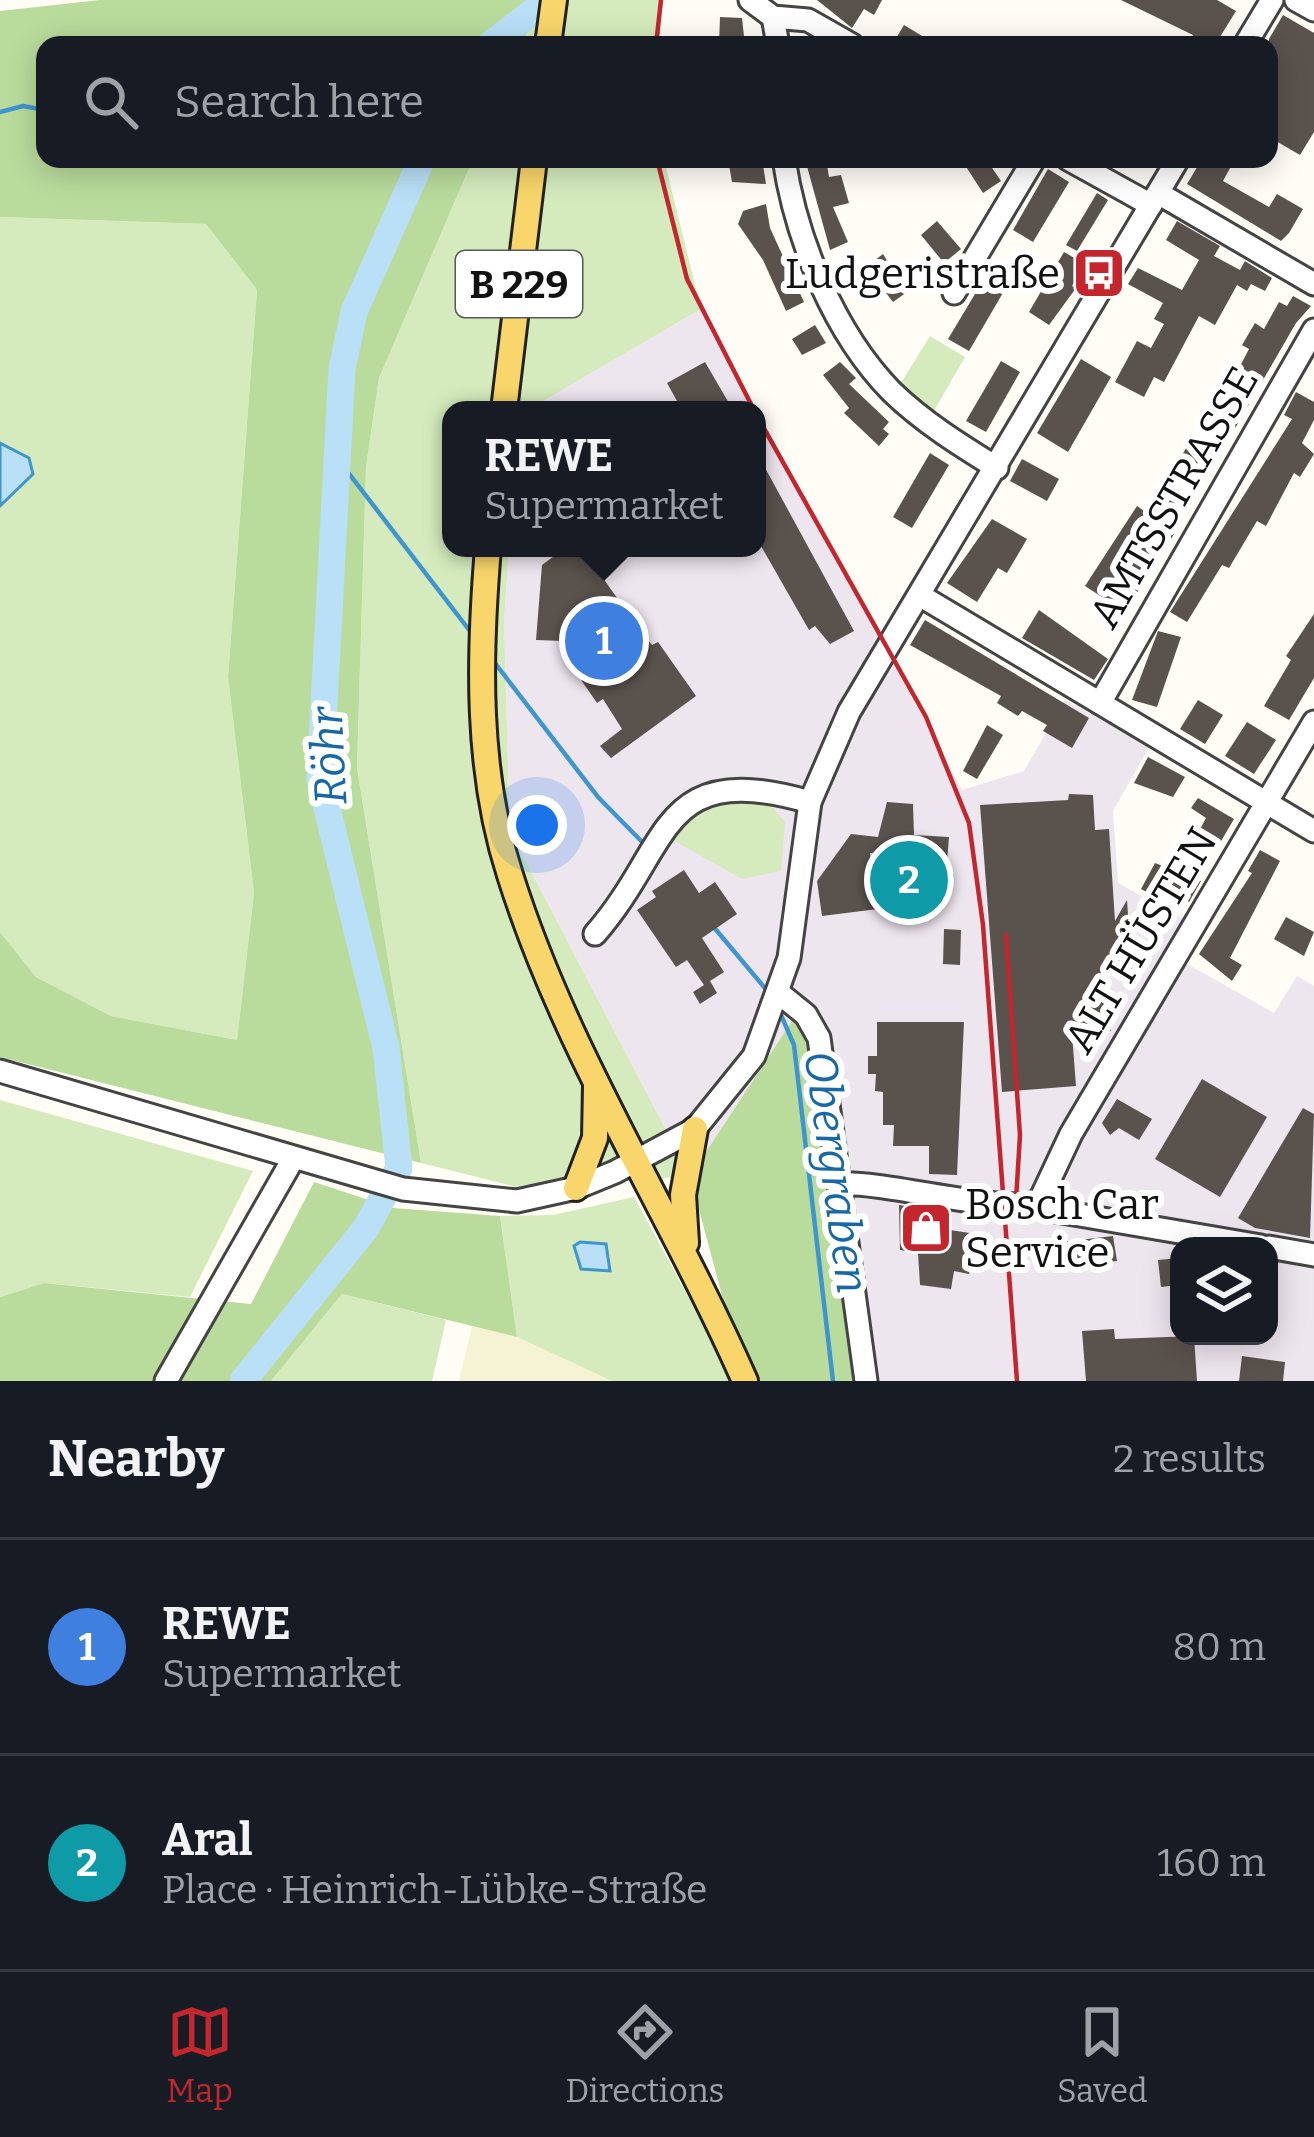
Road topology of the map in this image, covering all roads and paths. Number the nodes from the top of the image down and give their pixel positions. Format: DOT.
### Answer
graph roads {
  1 [pos="554,0"];
  2 [pos="750,0"];
  3 [pos="1273,0"];
  4 [pos="1296,0"];
  5 [pos="1314,10"];
  6 [pos="773,17"];
  7 [pos="549,36"];
  8 [pos="776,36"];
  9 [pos="836,36"];
  10 [pos="1251,36"];
  11 [pos="533,168"];
  12 [pos="786,168"];
  13 [pos="1029,168"];
  14 [pos="1087,168"];
  15 [pos="1173,168"];
  16 [pos="1154,199"];
  17 [pos="1314,284"];
  18 [pos="954,293"];
  19 [pos="1314,331"];
  20 [pos="505,401"];
  21 [pos="997,468"];
  22 [pos="487,557"];
  23 [pos="921,596"];
  24 [pos="1100,703"];
  25 [pos="1314,722"];
  26 [pos="810,802"];
  27 [pos="1267,803"];
  28 [pos="1314,831"];
  29 [pos="596,934"];
  30 [pos="780,994"];
  31 [pos="0,1071"];
  32 [pos="596,1084"];
  33 [pos="695,1129"];
  34 [pos="293,1159"];
  35 [pos="638,1161"];
  36 [pos="840,1184"];
  37 [pos="576,1188"];
  38 [pos="1040,1201"];
  39 [pos="1207,1237"];
  40 [pos="1278,1249"];
  41 [pos="687,1252"];
  42 [pos="1314,1255"];
  43 [pos="166,1381"];
  44 [pos="745,1381"];
  45 [pos="866,1381"];
  1 -- 7 [label="main road"];
  2 -- 6 [label="street"];
  3 -- 10 [label="street"];
  4 -- 5 [label="street"];
  6 -- 8 [label="street"];
  6 -- 9 [label="street"];
  11 -- 20 [label="main road, B 229"];
  12 -- 21 [label="street"];
  13 -- 18 [label="street"];
  14 -- 16 [label="street"];
  15 -- 16 [label="street"];
  16 -- 17 [label="street"];
  16 -- 21 [label="street"];
  19 -- 24 [label="street, AMTSSTRASSE"];
  21 -- 23 [label="street"];
  22 -- 32 [label="main road"];
  23 -- 24 [label="street"];
  23 -- 26 [label="street"];
  24 -- 27 [label="street"];
  25 -- 27 [label="street, ALT HÜSTEN"];
  26 -- 29 [label="street"];
  26 -- 30 [label="street"];
  27 -- 28 [label="street"];
  27 -- 38 [label="street, ALT HÜSTEN"];
  30 -- 33 [label="street"];
  30 -- 36 [label="street"];
  31 -- 34 [label="street"];
  32 -- 35 [label="main road"];
  32 -- 37 [label="main road"];
  33 -- 35 [label="street"];
  33 -- 41 [label="main road"];
  34 -- 37 [label="street"];
  34 -- 43 [label="street"];
  35 -- 37 [label="street"];
  35 -- 41 [label="main road"];
  36 -- 38 [label="street"];
  36 -- 45 [label="street"];
  38 -- 39 [label="street"];
  40 -- 42 [label="street"];
  41 -- 44 [label="main road"];
}
